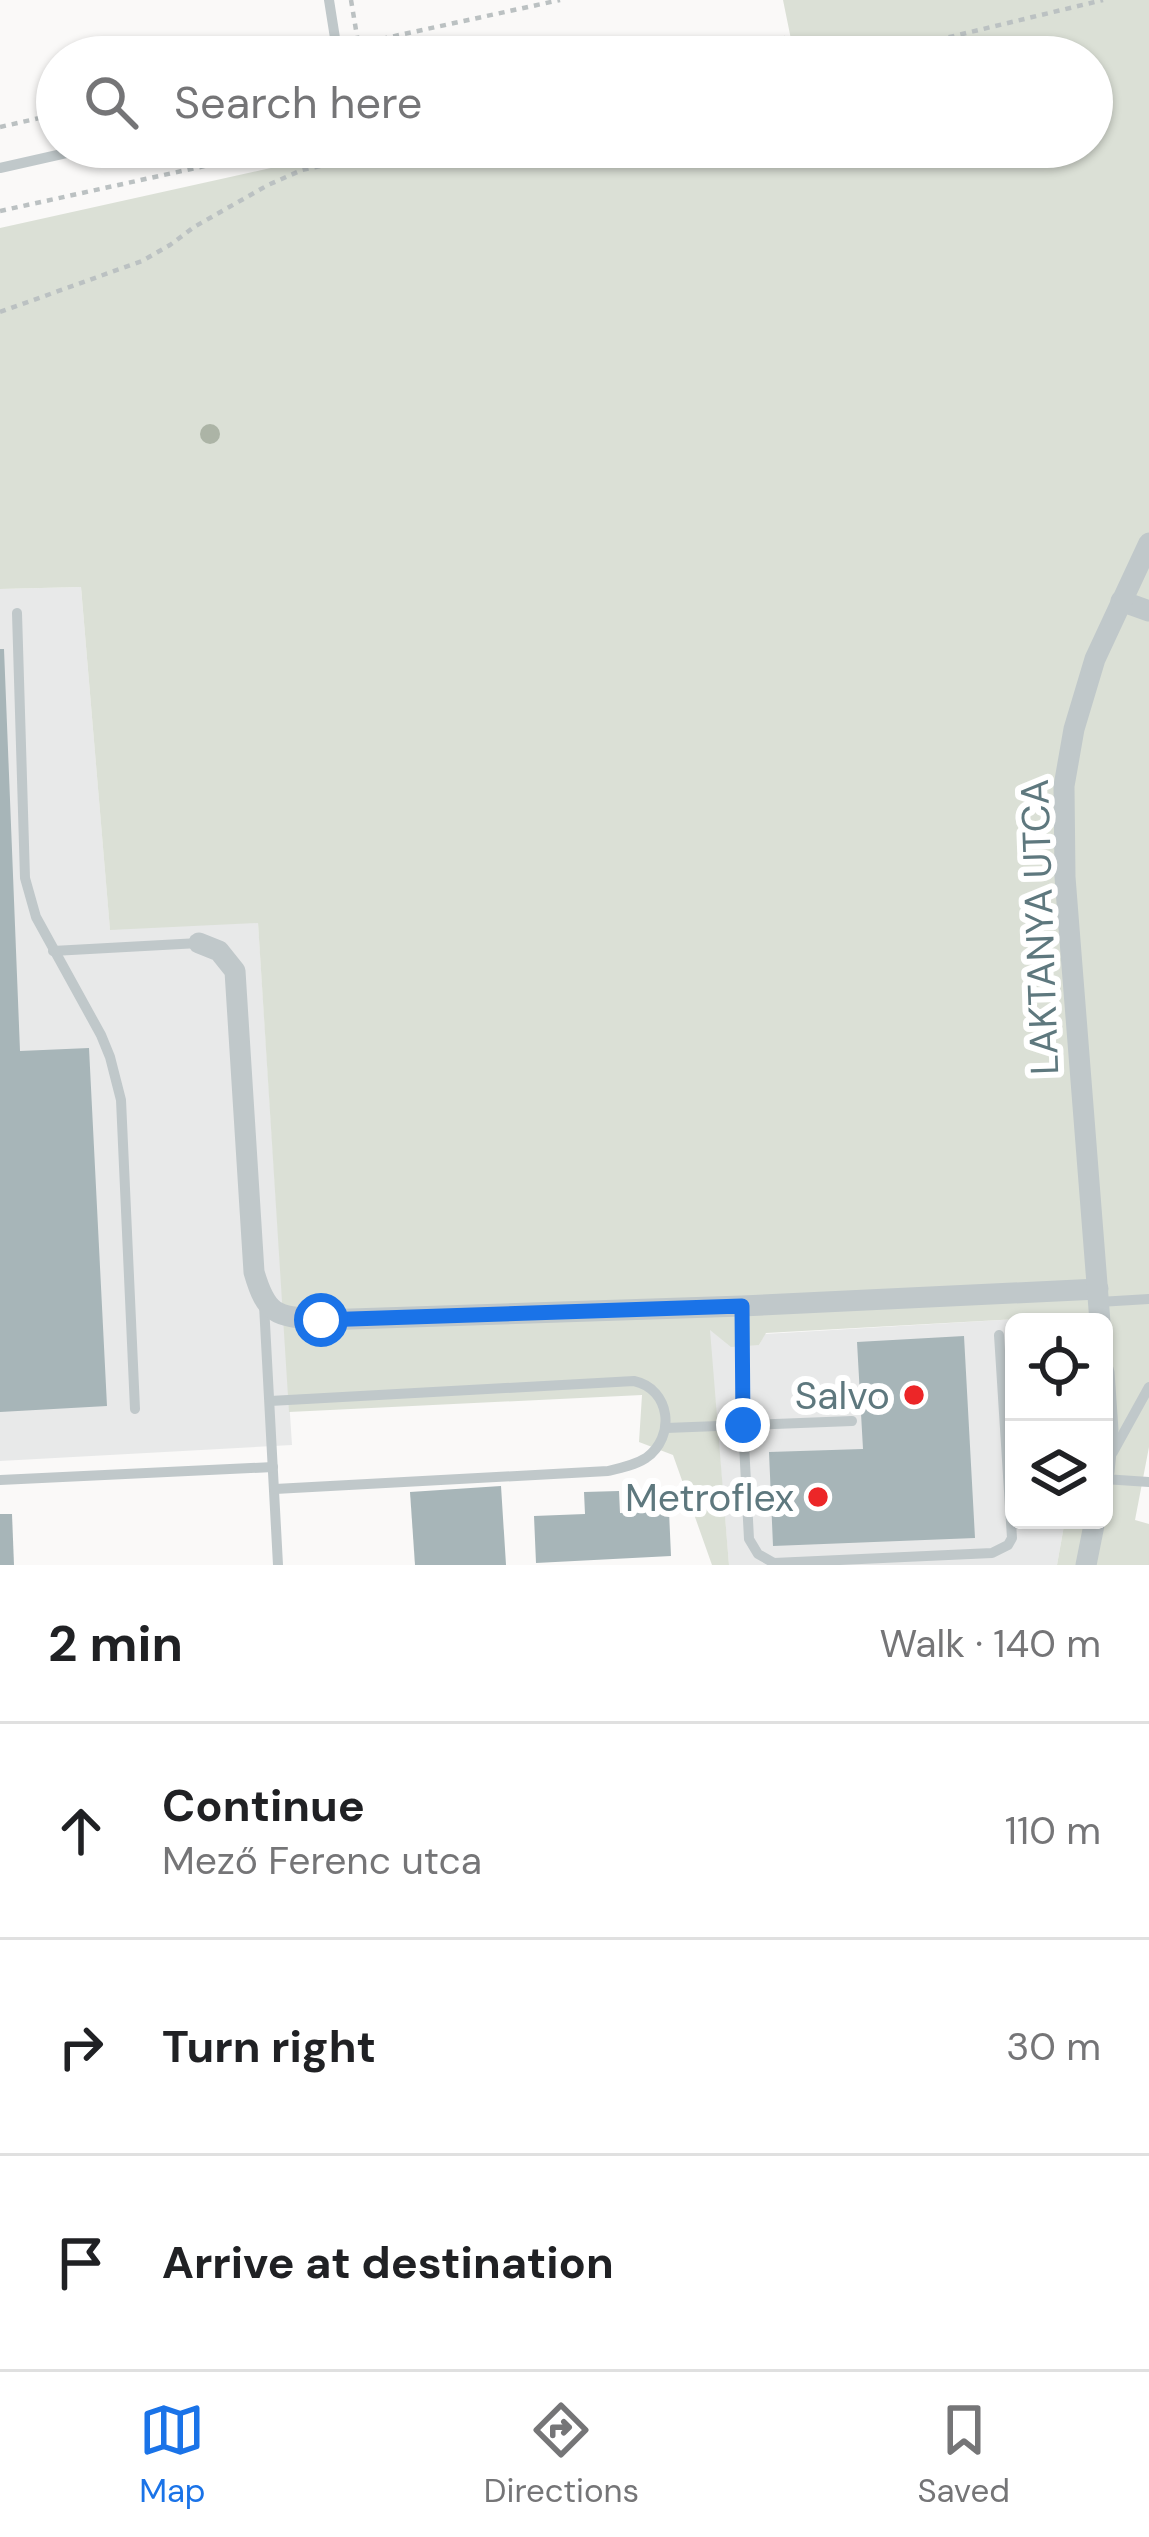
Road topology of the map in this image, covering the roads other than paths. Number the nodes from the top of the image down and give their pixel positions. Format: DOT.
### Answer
graph roads {
  1 [pos="329,0"];
  2 [pos="335,36"];
  3 [pos="36,160"];
  4 [pos="0,168"];
  5 [pos="1149,543"];
  6 [pos="1121,601"];
  7 [pos="1149,611"];
  8 [pos="17,613"];
  9 [pos="199,943"];
  10 [pos="53,951"];
  11 [pos="1149,1299"];
  12 [pos="264,1301"];
  13 [pos="1099,1304"];
  14 [pos="742,1306"];
  15 [pos="999,1335"];
  16 [pos="1149,1387"];
  17 [pos="270,1401"];
  18 [pos="135,1409"];
  19 [pos="851,1421"];
  20 [pos="1007,1421"];
  21 [pos="743,1425"];
  22 [pos="666,1428"];
  23 [pos="1113,1455"];
  24 [pos="273,1467"];
  25 [pos="1113,1474"];
  26 [pos="0,1480"];
  27 [pos="1149,1482"];
  28 [pos="275,1489"];
  29 [pos="1012,1529"];
  30 [pos="1093,1529"];
  31 [pos="278,1565"];
  32 [pos="1086,1565"];
  1 -- 2 [label="lane"];
  3 -- 4 [label="lane"];
  5 -- 6 [label="street, LAKTANYA UTCA"];
  6 -- 7 [label="street"];
  6 -- 13 [label="street, LAKTANYA UTCA"];
  8 -- 10 [label="lane"];
  9 -- 10 [label="lane"];
  9 -- 12 [label="street"];
  10 -- 18 [label="lane"];
  11 -- 13 [label="lane"];
  12 -- 14 [label="street"];
  12 -- 17 [label="lane"];
  13 -- 14 [label="street"];
  14 -- 21 [label="lane"];
  15 -- 20 [label="lane"];
  16 -- 23 [label="lane"];
  17 -- 22 [label="lane"];
  17 -- 24 [label="lane"];
  19 -- 21 [label="lane"];
  21 -- 22 [label="lane"];
  21 -- 29 [label="lane"];
  22 -- 28 [label="lane"];
  24 -- 26 [label="lane"];
  24 -- 28 [label="lane"];
  25 -- 27 [label="lane"];
  28 -- 31 [label="lane"];
  30 -- 32 [label="street"];
}
